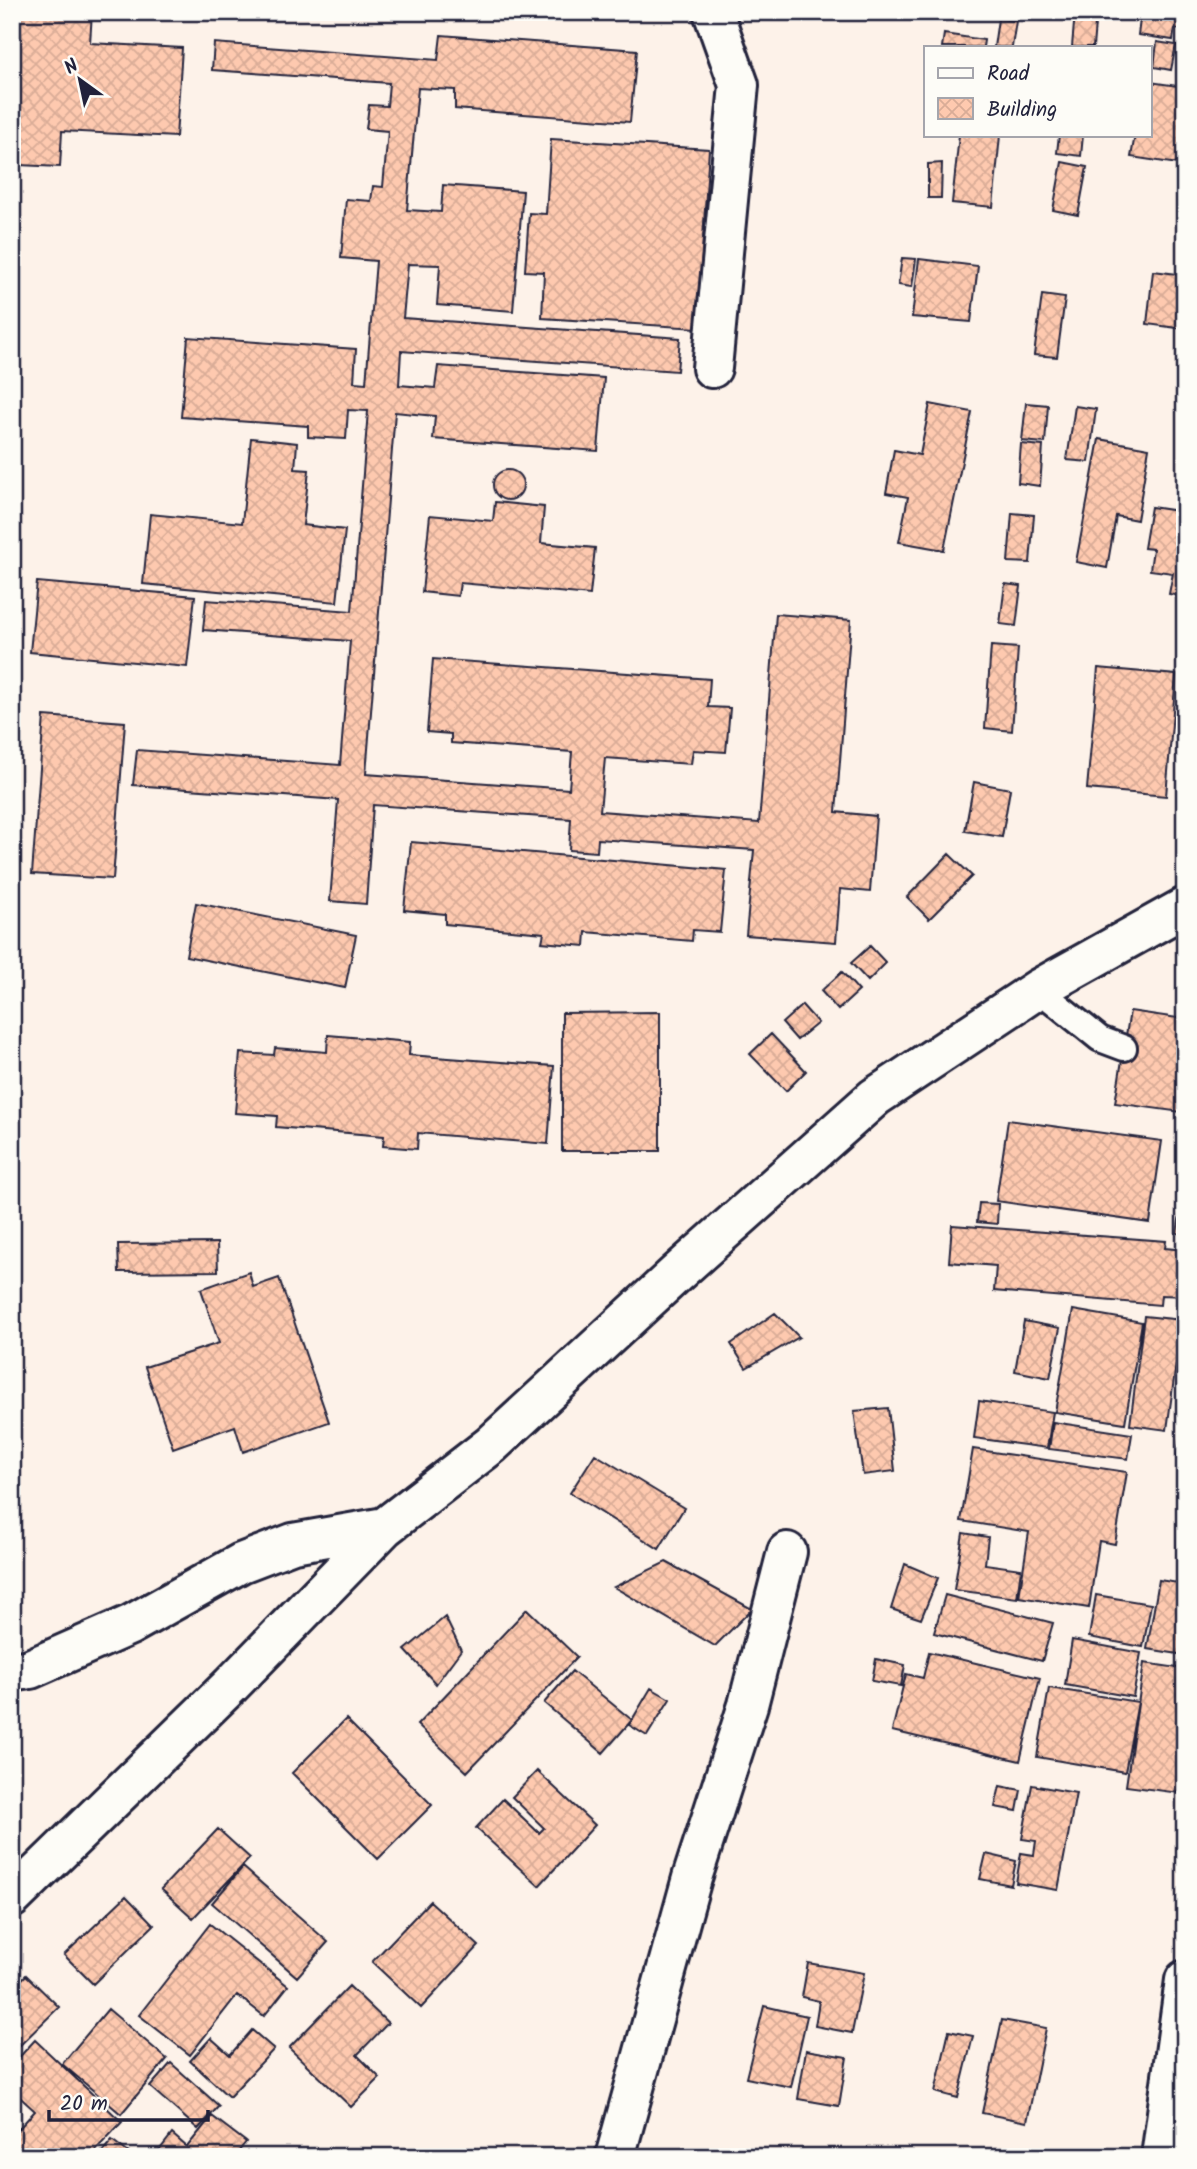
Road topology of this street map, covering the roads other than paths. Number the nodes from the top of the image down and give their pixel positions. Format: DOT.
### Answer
graph roads {
  1 [pos="713,12"];
  2 [pos="712,368"];
  3 [pos="1185,907"];
  4 [pos="1038,989"];
  5 [pos="1124,1048"];
  6 [pos="385,1527"];
  7 [pos="787,1552"];
  8 [pos="12,1672"];
  9 [pos="12,1898"];
  10 [pos="1185,1980"];
  11 [pos="615,2157"];
  12 [pos="1161,2157"];
  1 -- 2 [label="street"];
  3 -- 4 [label="street"];
  4 -- 5 [label="lane"];
  4 -- 6 [label="street"];
  6 -- 8 [label="street"];
  6 -- 9 [label="street"];
  7 -- 11 [label="street"];
  10 -- 12 [label="street"];
}
